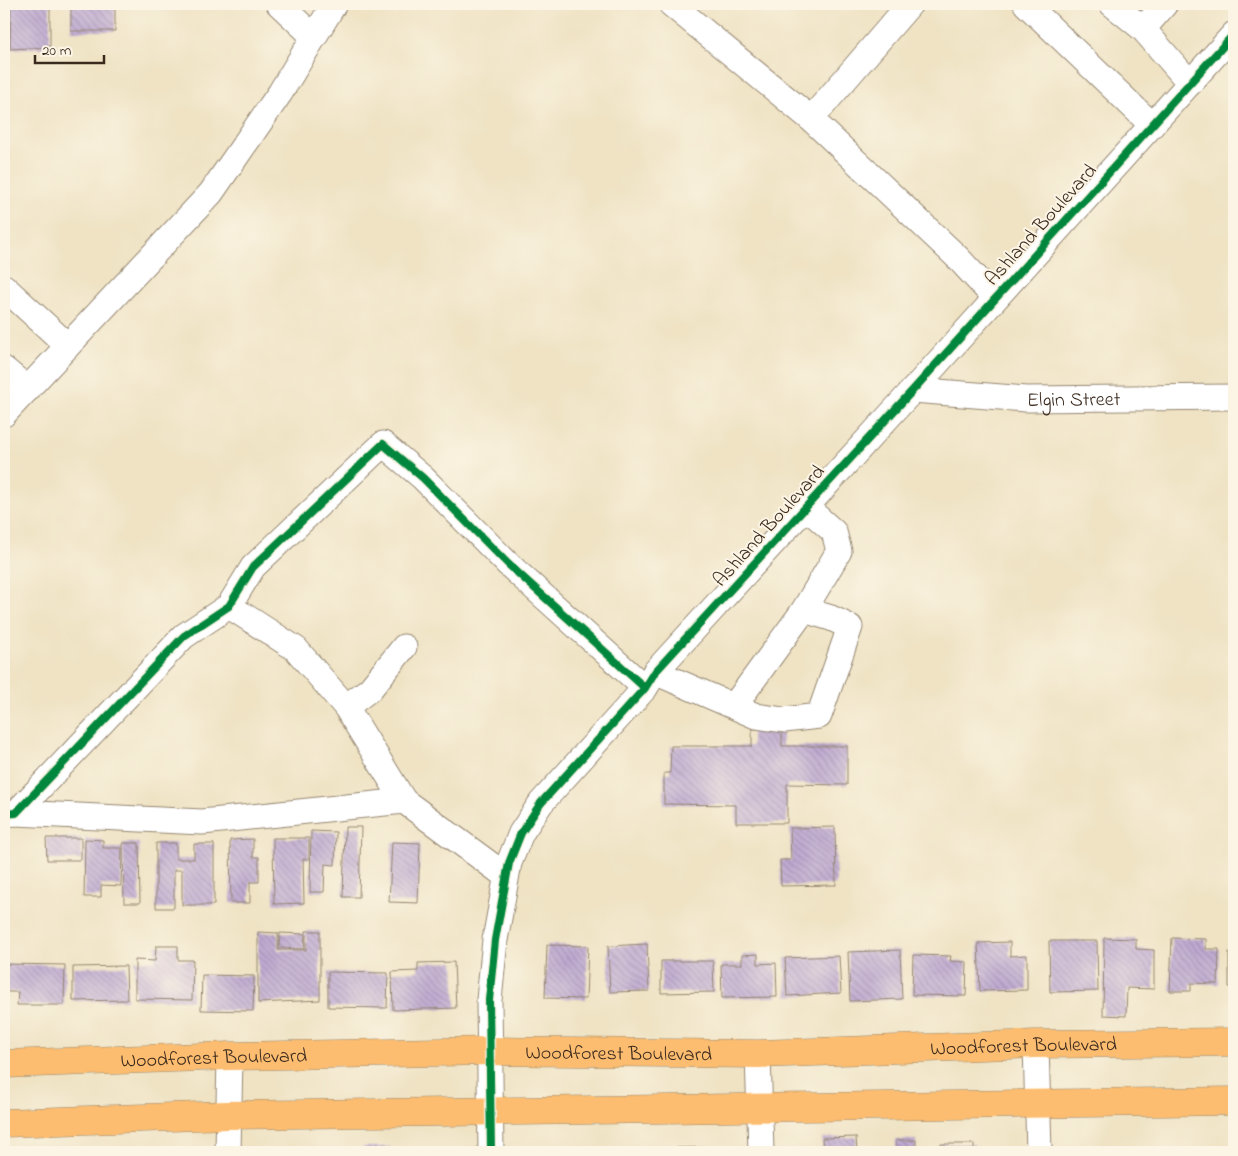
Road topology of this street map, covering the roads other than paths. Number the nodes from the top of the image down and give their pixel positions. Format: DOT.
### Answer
graph roads {
  1 [pos="279,4"];
  2 [pos="334,4"];
  3 [pos="671,4"];
  4 [pos="910,4"];
  5 [pos="1026,4"];
  6 [pos="1112,4"];
  7 [pos="1165,4"];
  8 [pos="1143,29"];
  9 [pos="1234,34"];
  10 [pos="314,37"];
  11 [pos="1190,83"];
  12 [pos="811,120"];
  13 [pos="1152,125"];
  14 [pos="4,288"];
  15 [pos="995,298"];
  16 [pos="67,345"];
  17 [pos="4,369"];
  18 [pos="28,389"];
  19 [pos="913,390"];
  20 [pos="1234,397"];
  21 [pos="4,414"];
  22 [pos="806,507"];
  23 [pos="229,606"];
  24 [pos="804,610"];
  25 [pos="404,647"];
  26 [pos="650,680"];
  27 [pos="734,706"];
  28 [pos="346,707"];
  29 [pos="404,801"];
  30 [pos="10,813"];
  31 [pos="506,876"];
  32 [pos="1234,1042"];
  33 [pos="1036,1044"];
  34 [pos="490,1051"];
  35 [pos="758,1054"];
  36 [pos="230,1056"];
  37 [pos="4,1064"];
  38 [pos="1234,1100"];
  39 [pos="1038,1104"];
  40 [pos="760,1108"];
  41 [pos="490,1110"];
  42 [pos="227,1115"];
  43 [pos="4,1123"];
  44 [pos="228,1152"];
  45 [pos="491,1152"];
  46 [pos="761,1152"];
  47 [pos="1039,1152"];
  1 -- 10 [label="street"];
  2 -- 10 [label="street"];
  3 -- 12 [label="street"];
  4 -- 12 [label="street"];
  5 -- 13 [label="street"];
  6 -- 8 [label="street"];
  7 -- 8 [label="street"];
  8 -- 11 [label="street"];
  9 -- 11 [label="street, Ashland Boulevard"];
  10 -- 16 [label="street"];
  11 -- 13 [label="street, Ashland Boulevard"];
  12 -- 15 [label="street"];
  13 -- 15 [label="street, Ashland Boulevard"];
  14 -- 16 [label="street"];
  15 -- 19 [label="street, Ashland Boulevard"];
  16 -- 18 [label="street"];
  17 -- 18 [label="street"];
  18 -- 21 [label="street"];
  19 -- 20 [label="street, Elgin Street"];
  19 -- 22 [label="street, Ashland Boulevard"];
  22 -- 24 [label="street"];
  22 -- 26 [label="street, Ashland Boulevard"];
  23 -- 26 [label="street"];
  23 -- 28 [label="street"];
  23 -- 30 [label="street"];
  24 -- 27 [label="street"];
  24 -- 27 [label="street"];
  25 -- 28 [label="street"];
  26 -- 27 [label="street"];
  26 -- 31 [label="street, Ashland Boulevard"];
  28 -- 29 [label="street"];
  29 -- 30 [label="street"];
  29 -- 31 [label="street"];
  31 -- 34 [label="street, Ashland Boulevard"];
  32 -- 33 [label="main road, Woodforest Boulevard"];
  33 -- 35 [label="main road, Woodforest Boulevard"];
  33 -- 39 [label="street"];
  34 -- 35 [label="main road, Woodforest Boulevard"];
  34 -- 36 [label="main road, Woodforest Boulevard"];
  34 -- 41 [label="street, Ashland Boulevard"];
  35 -- 40 [label="street"];
  36 -- 37 [label="main road, Woodforest Boulevard"];
  36 -- 42 [label="street"];
  38 -- 39 [label="main road"];
  39 -- 40 [label="main road"];
  39 -- 47 [label="street"];
  40 -- 41 [label="main road"];
  40 -- 46 [label="street"];
  41 -- 42 [label="main road"];
  41 -- 45 [label="street, Ashland Boulevard"];
  42 -- 43 [label="main road"];
  42 -- 44 [label="street"];
}
